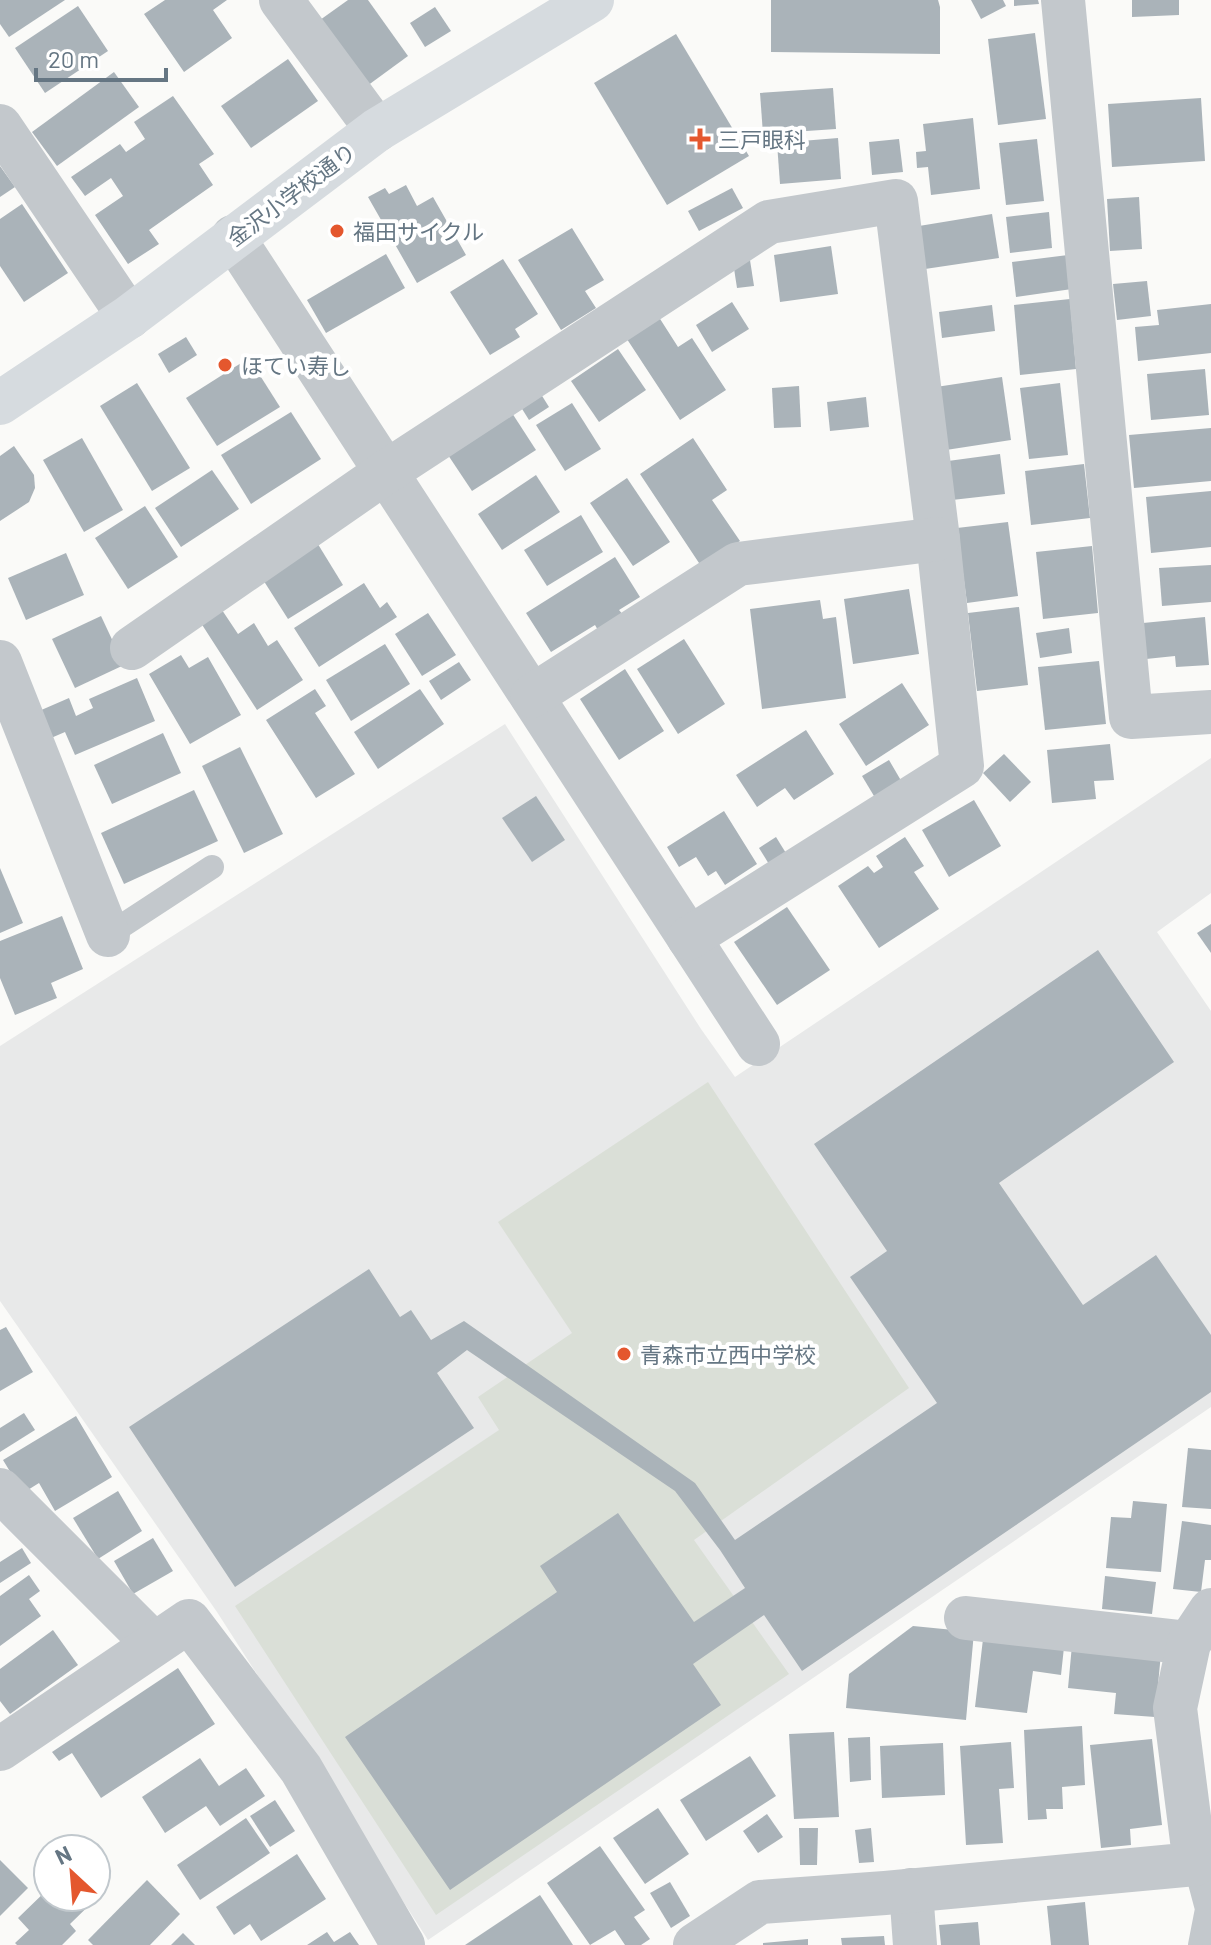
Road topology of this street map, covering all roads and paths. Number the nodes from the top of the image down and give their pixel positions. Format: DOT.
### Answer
graph roads {
  1 [pos="281,0"];
  2 [pos="592,0"];
  3 [pos="1063,0"];
  4 [pos="0,126"];
  5 [pos="377,130"];
  6 [pos="233,237"];
  7 [pos="129,317"];
  8 [pos="0,403"];
  9 [pos="386,472"];
  10 [pos="938,539"];
  11 [pos="132,648"];
  12 [pos="0,662"];
  13 [pos="532,696"];
  14 [pos="1211,712"];
  15 [pos="212,867"];
  16 [pos="108,935"];
  17 [pos="689,938"];
  18 [pos="758,1044"];
  19 [pos="0,1490"];
  20 [pos="966,1618"];
  21 [pos="1200,1627"];
  22 [pos="154,1644"];
  23 [pos="0,1749"];
  24 [pos="1195,1864"];
  25 [pos="911,1890"];
  26 [pos="403,1945"];
  27 [pos="695,1945"];
  28 [pos="915,1945"];
  29 [pos="1200,1945"];
  1 -- 5 [label="street"];
  2 -- 5 [label="street, 金沢小学校通り"];
  3 -- 14 [label="street"];
  4 -- 7 [label="street"];
  5 -- 6 [label="street, 金沢小学校通り"];
  6 -- 7 [label="street, 金沢小学校通り"];
  6 -- 9 [label="street"];
  7 -- 8 [label="street, 金沢小学校通り"];
  9 -- 10 [label="street"];
  9 -- 11 [label="street"];
  9 -- 13 [label="street"];
  10 -- 13 [label="street"];
  10 -- 17 [label="street"];
  12 -- 16 [label="street"];
  13 -- 17 [label="street"];
  15 -- 16 [label="lane"];
  17 -- 18 [label="street"];
  19 -- 22 [label="street"];
  20 -- 21 [label="street"];
  21 -- 24 [label="street"];
  22 -- 23 [label="street"];
  22 -- 26 [label="street"];
  24 -- 25 [label="street"];
  24 -- 29 [label="lane"];
  25 -- 27 [label="street"];
  25 -- 28 [label="street"];
}
